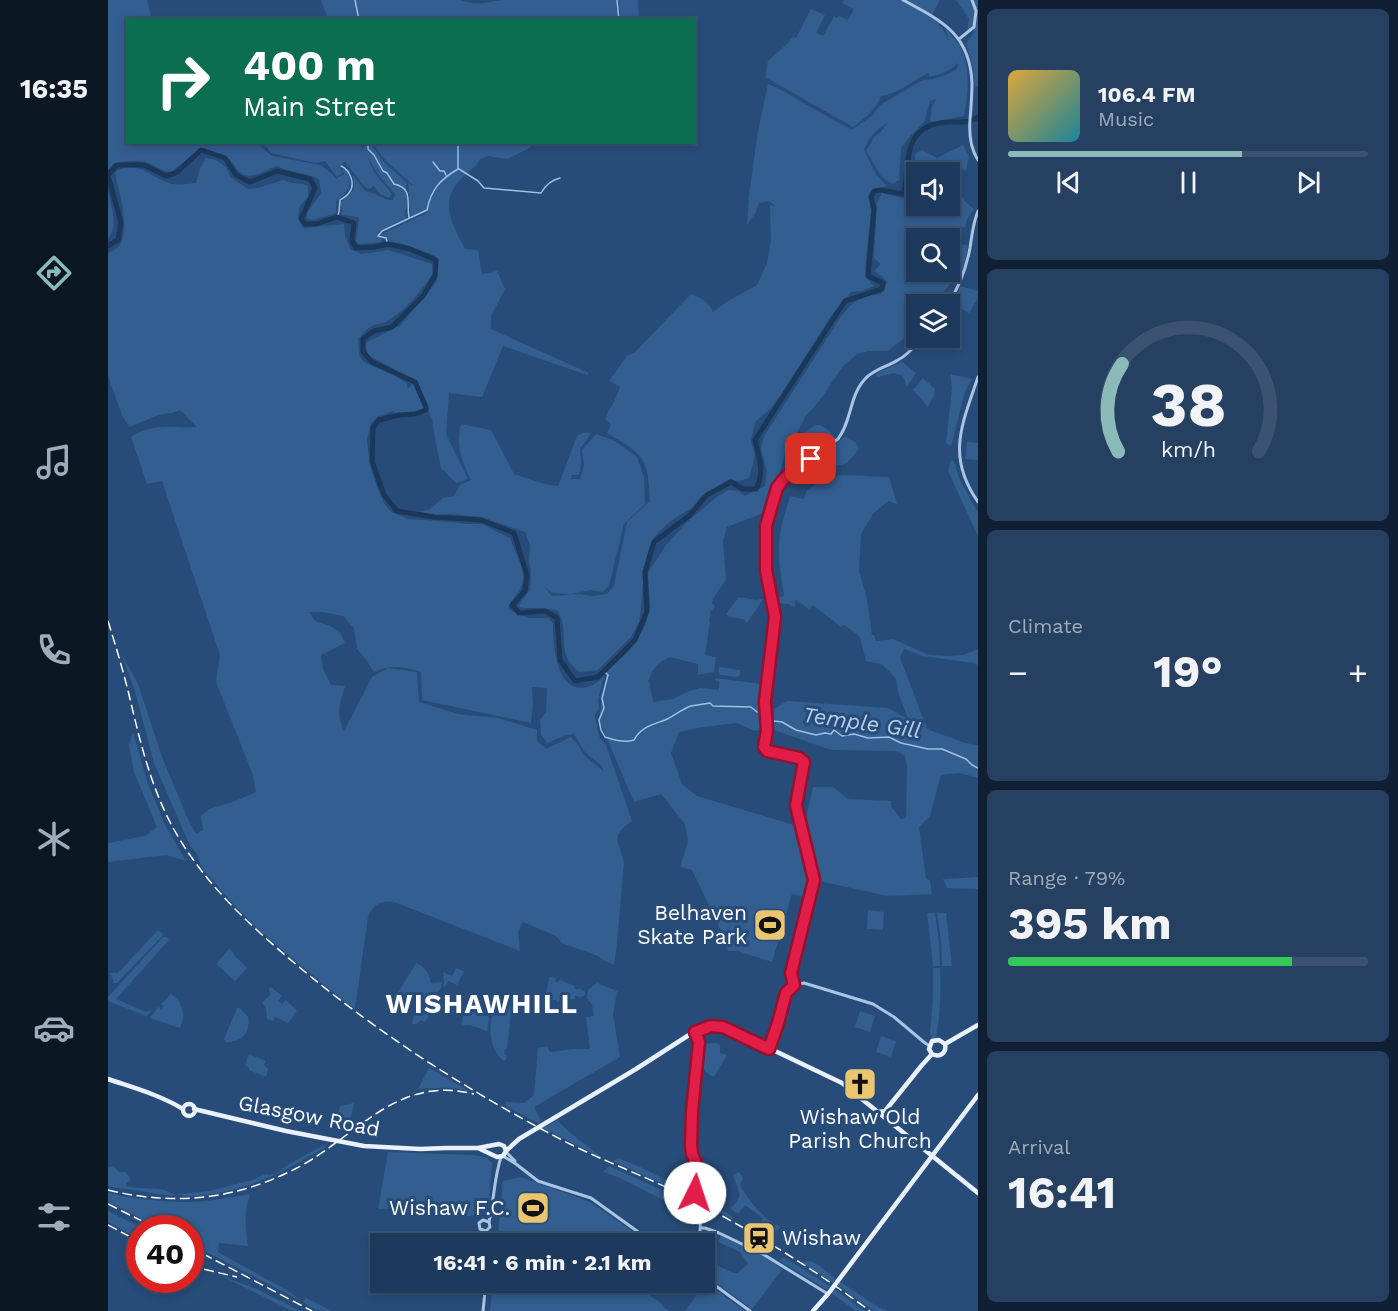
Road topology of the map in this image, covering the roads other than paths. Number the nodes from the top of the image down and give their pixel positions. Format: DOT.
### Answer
graph roads {
  1 [pos="903,0"];
  2 [pos="972,0"];
  3 [pos="959,39"];
  4 [pos="978,160"];
  5 [pos="978,211"];
  6 [pos="954,294"];
  7 [pos="913,348"];
  8 [pos="978,377"];
  9 [pos="978,502"];
  10 [pos="794,985"];
  11 [pos="978,1025"];
  12 [pos="695,1032"];
  13 [pos="945,1044"];
  14 [pos="930,1046"];
  15 [pos="769,1049"];
  16 [pos="932,1054"];
  17 [pos="108,1080"];
  18 [pos="978,1095"];
  19 [pos="183,1108"];
  20 [pos="194,1110"];
  21 [pos="879,1112"];
  22 [pos="519,1139"];
  23 [pos="499,1145"];
  24 [pos="477,1148"];
  25 [pos="501,1155"];
  26 [pos="933,1156"];
  27 [pos="699,1170"];
  28 [pos="699,1181"];
  29 [pos="978,1192"];
  30 [pos="489,1222"];
  31 [pos="701,1228"];
  32 [pos="486,1231"];
  33 [pos="640,1233"];
  34 [pos="700,1233"];
  35 [pos="715,1285"];
  36 [pos="485,1293"];
  37 [pos="828,1294"];
  38 [pos="814,1310"];
  39 [pos="483,1311"];
  40 [pos="750,1311"];
  1 -- 3 [label="street"];
  2 -- 3 [label="street"];
  3 -- 4 [label="street"];
  5 -- 6 [label="street"];
  7 -- 10 [label="street"];
  8 -- 9 [label="street"];
  10 -- 14 [label="street"];
  10 -- 15 [label="street"];
  11 -- 13 [label="main road"];
  12 -- 15 [label="main road"];
  12 -- 22 [label="main road, Glasgow Road"];
  12 -- 27 [label="street"];
  13 -- 14 [label="main road"];
  13 -- 16 [label="main road"];
  14 -- 16 [label="main road"];
  15 -- 21 [label="main road"];
  16 -- 21 [label="main road"];
  17 -- 19 [label="main road"];
  18 -- 26 [label="main road"];
  19 -- 20 [label="main road"];
  19 -- 20 [label="main road"];
  20 -- 24 [label="main road, Glasgow Road"];
  21 -- 26 [label="main road"];
  22 -- 23 [label="main road, Glasgow Road"];
  22 -- 25 [label="main road, Glasgow Road"];
  23 -- 24 [label="main road, Glasgow Road"];
  23 -- 25 [label="main road"];
  23 -- 25 [label="main road"];
  24 -- 25 [label="main road, Glasgow Road"];
  25 -- 30 [label="street"];
  25 -- 33 [label="street"];
  26 -- 29 [label="main road"];
  26 -- 37 [label="main road"];
  27 -- 28 [label="street"];
  27 -- 28 [label="street"];
  28 -- 31 [label="street"];
  30 -- 32 [label="street"];
  30 -- 32 [label="street"];
  31 -- 34 [label="street"];
  31 -- 37 [label="street"];
  35 -- 40 [label="street"];
  36 -- 39 [label="street"];
  37 -- 38 [label="main road"];
}
